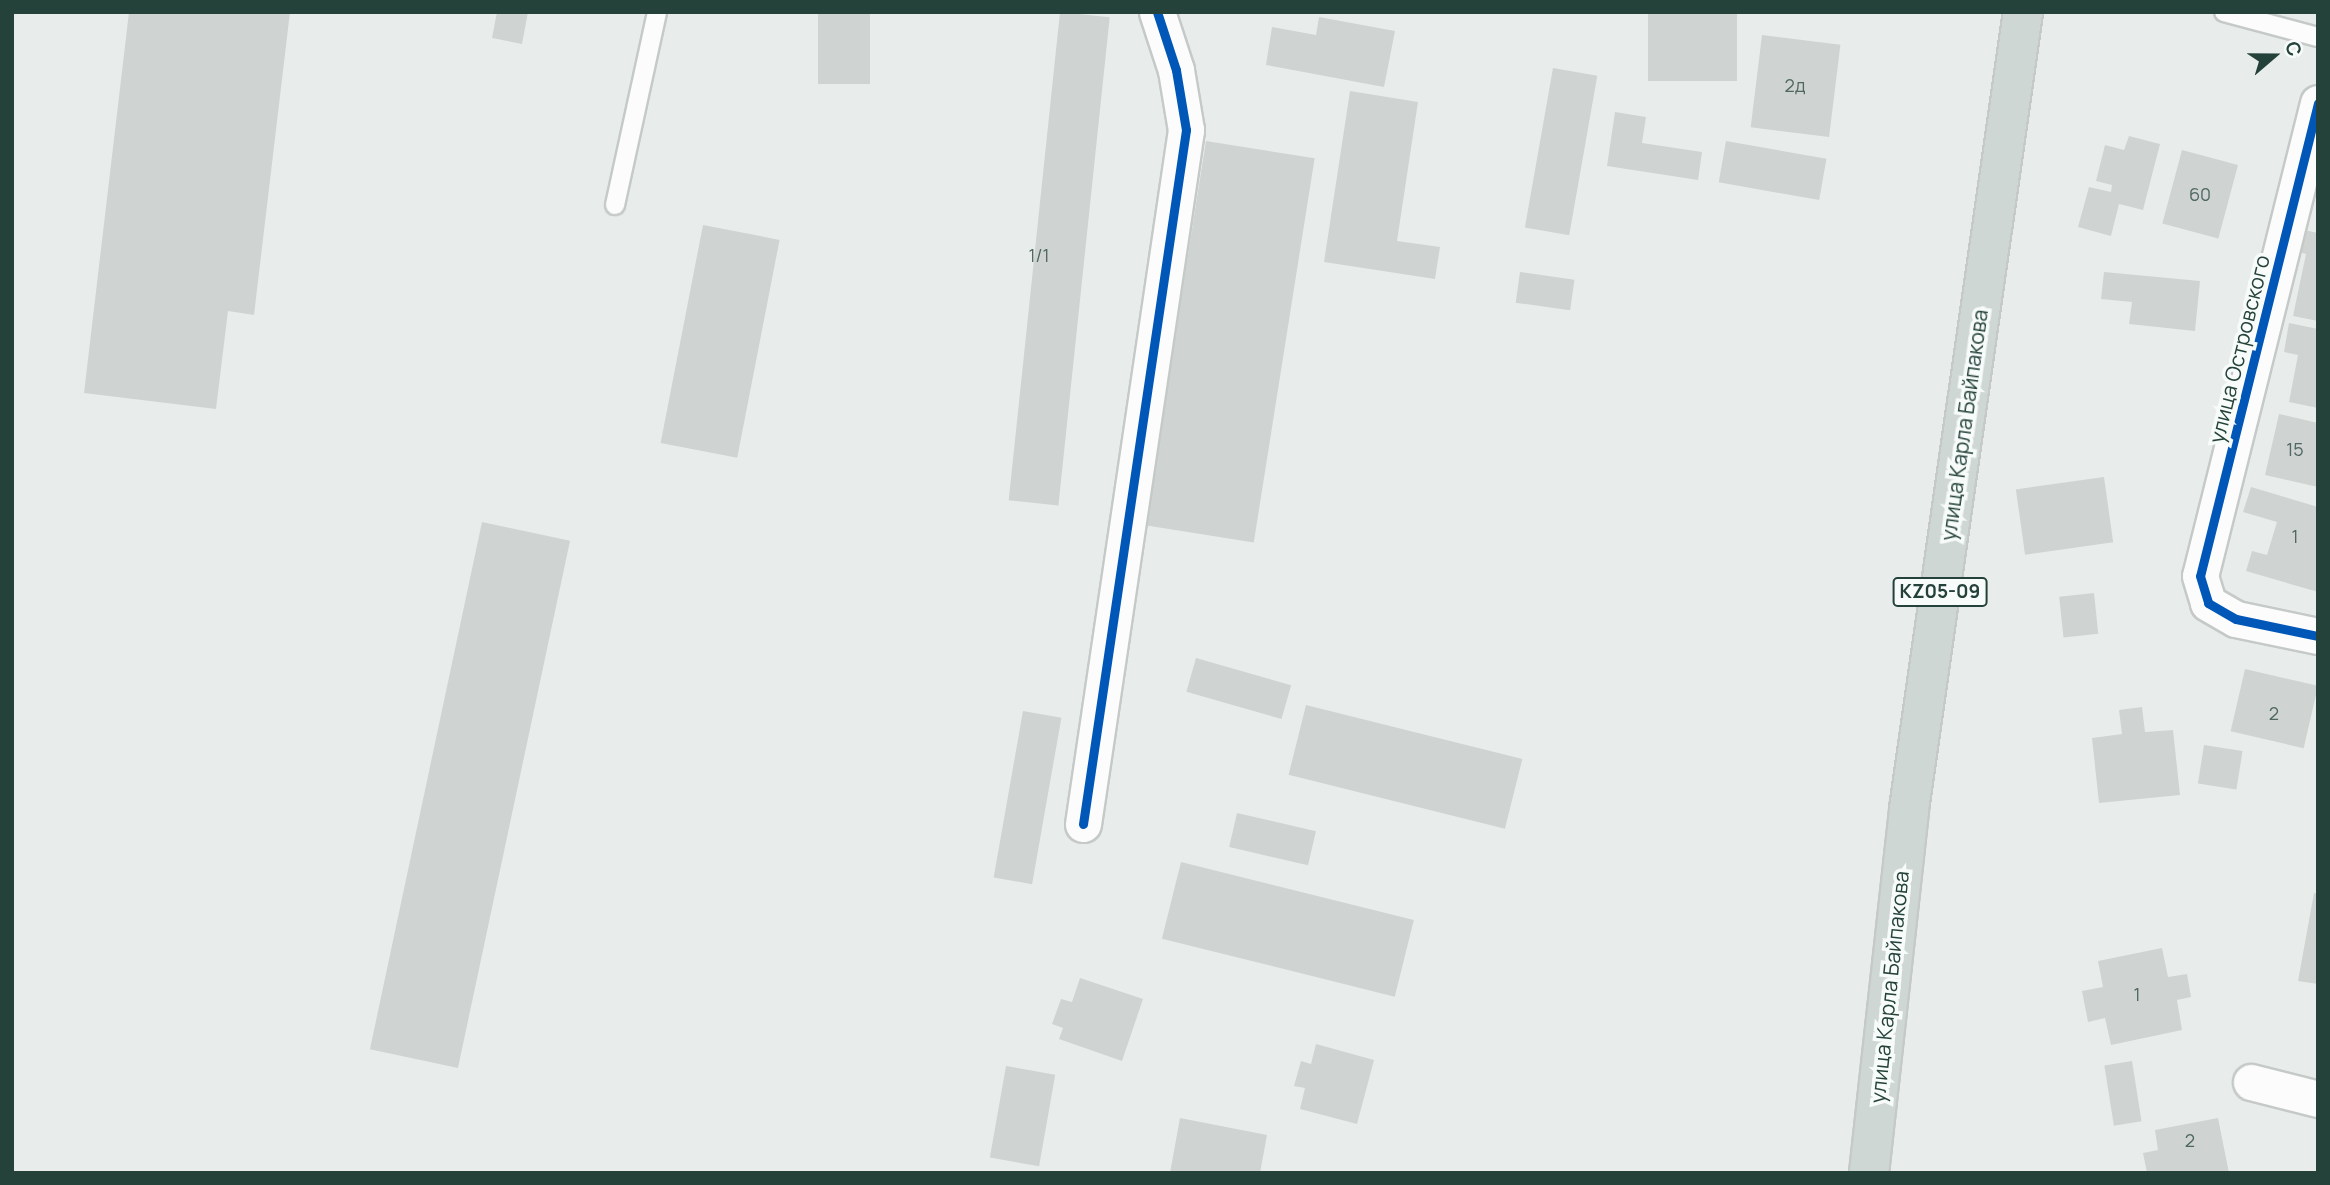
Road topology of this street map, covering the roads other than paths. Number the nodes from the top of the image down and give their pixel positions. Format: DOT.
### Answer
graph roads {
  1 [pos="657,12"];
  2 [pos="1157,12"];
  3 [pos="2023,12"];
  4 [pos="2224,12"];
  5 [pos="2318,37"];
  6 [pos="2318,103"];
  7 [pos="615,205"];
  8 [pos="2318,636"];
  9 [pos="1083,824"];
  10 [pos="2251,1082"];
  11 [pos="2318,1099"];
  12 [pos="1869,1173"];
  1 -- 7 [label="lane"];
  2 -- 9 [label="street"];
  3 -- 12 [label="main road, улица Карла Байпакова / KZ05-09"];
  4 -- 5 [label="lane"];
  6 -- 8 [label="street, улица Островского"];
  10 -- 11 [label="street"];
}
